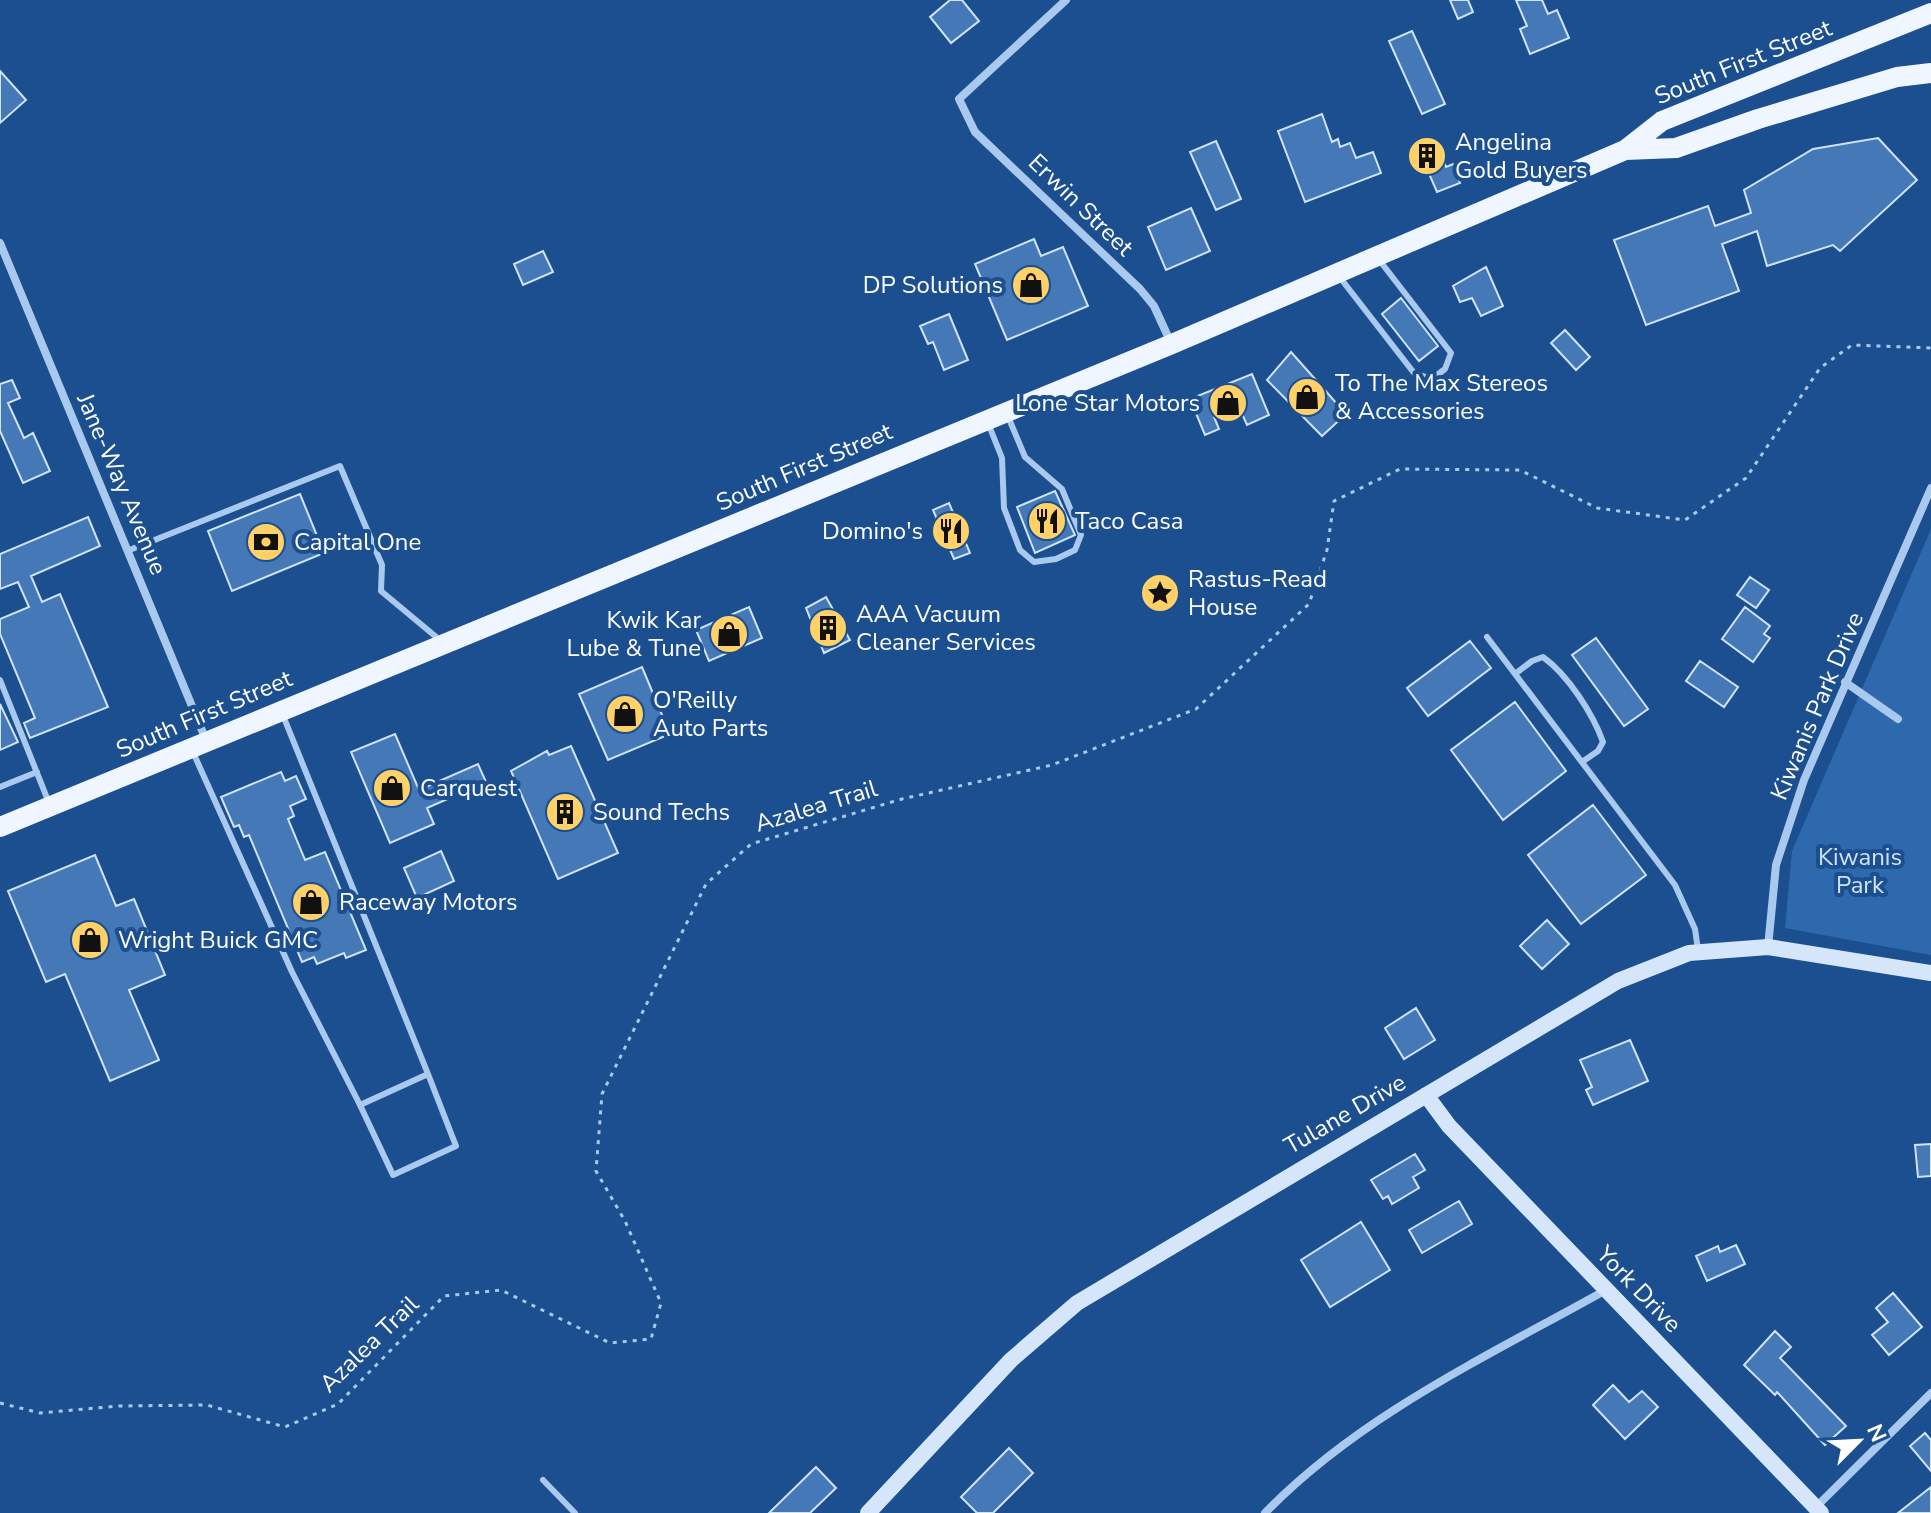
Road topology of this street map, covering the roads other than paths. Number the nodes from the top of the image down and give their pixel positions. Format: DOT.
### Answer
graph roads {
  1 [pos="1066,0"];
  2 [pos="1931,13"];
  3 [pos="1931,65"];
  4 [pos="1931,73"];
  5 [pos="1897,77"];
  6 [pos="1625,150"];
  7 [pos="0,243"];
  8 [pos="1376,255"];
  9 [pos="1335,273"];
  10 [pos="1172,344"];
  11 [pos="1006,412"];
  12 [pos="986,420"];
  13 [pos="1931,488"];
  14 [pos="127,551"];
  15 [pos="1487,637"];
  16 [pos="444,644"];
  17 [pos="1515,674"];
  18 [pos="0,680"];
  19 [pos="1845,682"];
  20 [pos="281,710"];
  21 [pos="1898,719"];
  22 [pos="199,744"];
  23 [pos="1582,762"];
  24 [pos="37,772"];
  25 [pos="0,787"];
  26 [pos="50,806"];
  27 [pos="0,827"];
  28 [pos="1768,947"];
  29 [pos="1699,952"];
  30 [pos="1931,973"];
  31 [pos="428,1074"];
  32 [pos="1426,1095"];
  33 [pos="360,1105"];
  34 [pos="1606,1290"];
  35 [pos="1931,1393"];
  36 [pos="543,1480"];
  37 [pos="1818,1510"];
  38 [pos="575,1513"];
  39 [pos="868,1513"];
  40 [pos="1265,1513"];
  1 -- 10 [label="street, Erwin Street"];
  2 -- 6 [label="main road, South First Street"];
  3 -- 5 [label="street, South First Street"];
  4 -- 5 [label="main road"];
  5 -- 6 [label="main road, South First Street"];
  6 -- 8 [label="main road, South First Street"];
  7 -- 14 [label="street, Jane-Way Avenue"];
  8 -- 9 [label="main road, South First Street"];
  8 -- 9 [label="lane"];
  9 -- 10 [label="main road, South First Street"];
  10 -- 11 [label="main road, South First Street"];
  11 -- 12 [label="main road, South First Street"];
  11 -- 12 [label="lane"];
  12 -- 16 [label="main road, South First Street"];
  13 -- 19 [label="street, Kiwanis Park Drive"];
  14 -- 16 [label="lane"];
  14 -- 22 [label="street, Jane-Way Avenue"];
  15 -- 17 [label="lane"];
  16 -- 20 [label="main road, South First Street"];
  17 -- 23 [label="lane"];
  17 -- 23 [label="lane"];
  18 -- 24 [label="lane"];
  19 -- 21 [label="street"];
  19 -- 28 [label="street, Kiwanis Park Drive"];
  20 -- 22 [label="main road, South First Street"];
  20 -- 31 [label="lane"];
  22 -- 26 [label="main road, South First Street"];
  22 -- 33 [label="lane"];
  23 -- 29 [label="lane"];
  24 -- 25 [label="lane"];
  24 -- 26 [label="lane"];
  26 -- 27 [label="main road, South First Street"];
  28 -- 29 [label="street, Tulane Drive"];
  28 -- 30 [label="street, Tulane Drive"];
  29 -- 32 [label="street, Tulane Drive"];
  31 -- 33 [label="lane"];
  31 -- 33 [label="lane"];
  32 -- 34 [label="street, York Drive"];
  32 -- 39 [label="street, Tulane Drive"];
  34 -- 37 [label="street, York Drive"];
  34 -- 40 [label="street"];
  35 -- 37 [label="street"];
  36 -- 38 [label="lane"];
}
